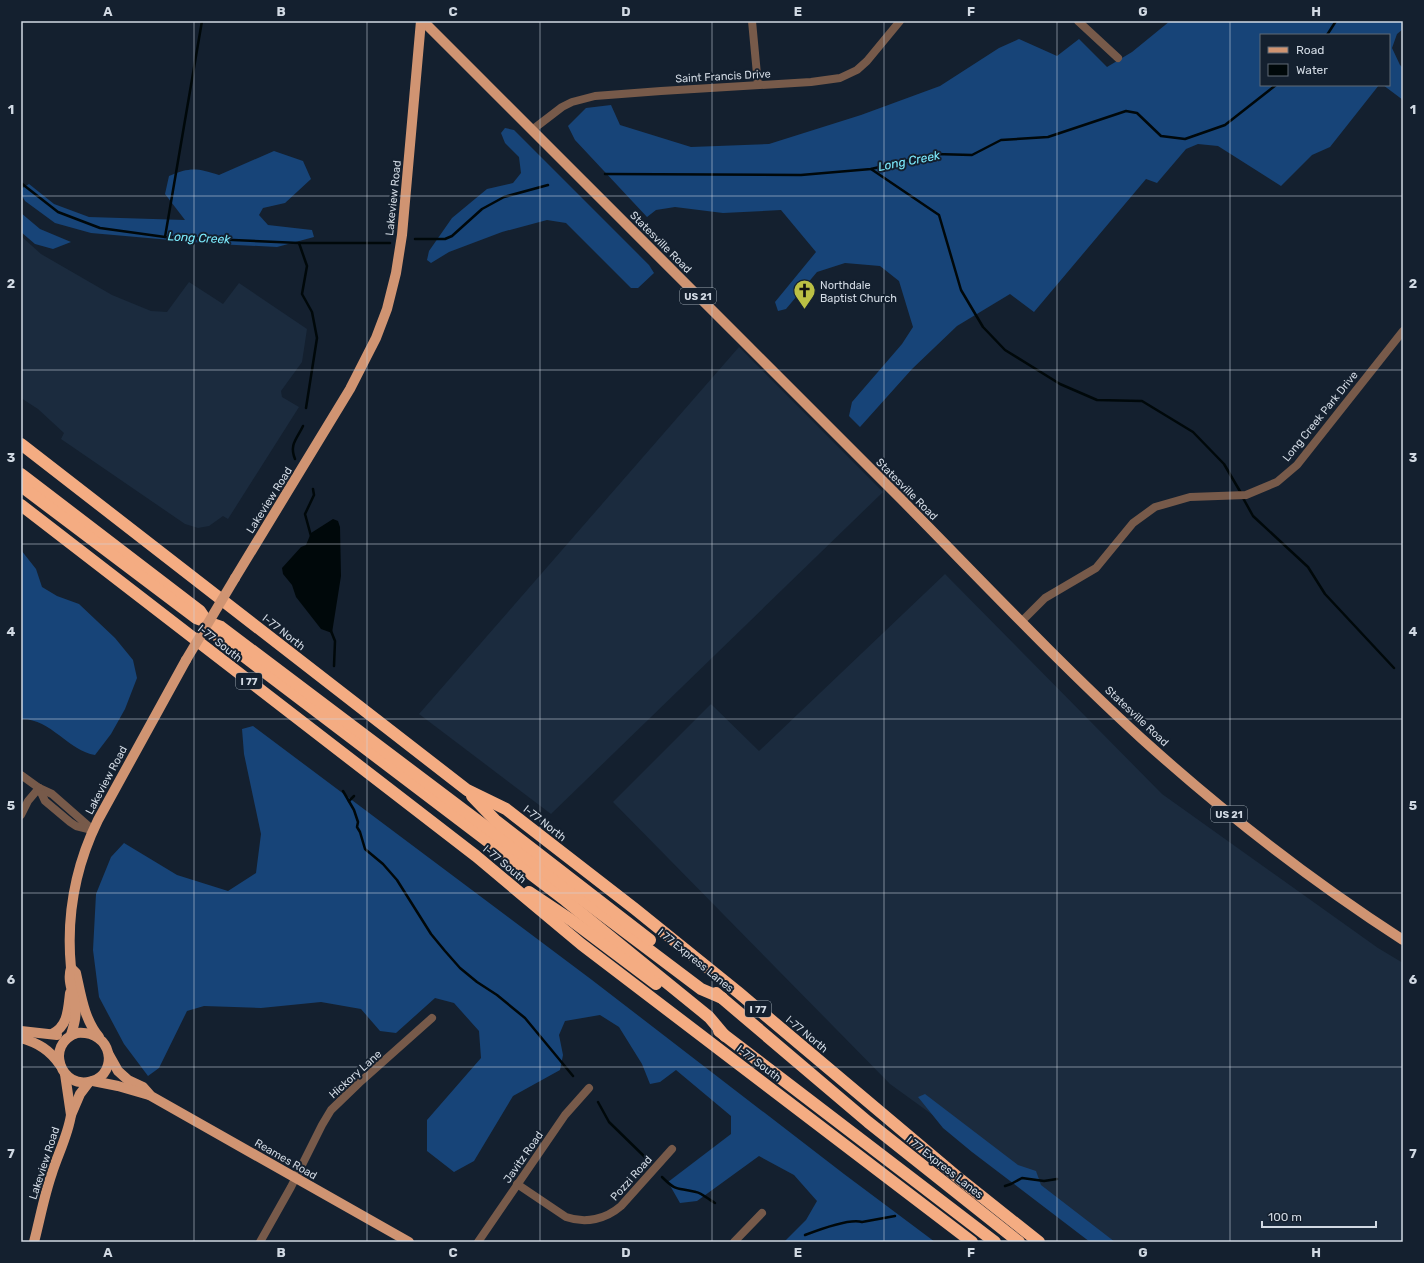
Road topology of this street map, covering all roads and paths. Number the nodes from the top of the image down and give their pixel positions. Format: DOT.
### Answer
graph roads {
  1 [pos="422,21"];
  2 [pos="752,21"];
  3 [pos="900,21"];
  4 [pos="1078,21"];
  5 [pos="1118,58"];
  6 [pos="758,85"];
  7 [pos="532,130"];
  8 [pos="1403,331"];
  9 [pos="21,444"];
  10 [pos="21,474"];
  11 [pos="21,486"];
  12 [pos="21,505"];
  13 [pos="180,601"];
  14 [pos="1022,621"];
  15 [pos="208,622"];
  16 [pos="236,644"];
  17 [pos="21,775"];
  18 [pos="39,788"];
  19 [pos="467,790"];
  20 [pos="21,815"];
  21 [pos="93,830"];
  22 [pos="476,856"];
  23 [pos="1403,940"];
  24 [pos="72,968"];
  25 [pos="71,985"];
  26 [pos="722,998"];
  27 [pos="432,1018"];
  28 [pos="21,1031"];
  29 [pos="52,1034"];
  30 [pos="69,1036"];
  31 [pos="725,1036"];
  32 [pos="21,1038"];
  33 [pos="101,1040"];
  34 [pos="109,1055"];
  35 [pos="60,1065"];
  36 [pos="65,1074"];
  37 [pos="91,1081"];
  38 [pos="589,1088"];
  39 [pos="151,1096"];
  40 [pos="71,1114"];
  41 [pos="672,1148"];
  42 [pos="295,1178"];
  43 [pos="517,1184"];
  44 [pos="762,1213"];
  45 [pos="34,1242"];
  46 [pos="260,1242"];
  47 [pos="410,1242"];
  48 [pos="478,1242"];
  49 [pos="734,1242"];
  50 [pos="972,1242"];
  51 [pos="995,1242"];
  52 [pos="1019,1242"];
  53 [pos="1039,1242"];
  1 -- 7 [label="main road, Statesville Road / US 21"];
  1 -- 15 [label="main road, Lakeview Road, bridge"];
  2 -- 6 [label="street"];
  3 -- 6 [label="street, Saint Francis Drive"];
  4 -- 5 [label="street"];
  6 -- 7 [label="street, Saint Francis Drive"];
  7 -- 14 [label="main road, Statesville Road / US 21"];
  8 -- 14 [label="street, Long Creek Park Drive"];
  9 -- 19 [label="highway, I-77 North / I 77"];
  10 -- 13 [label="highway"];
  11 -- 13 [label="highway"];
  12 -- 22 [label="highway, I-77 South / I 77"];
  13 -- 15 [label="highway"];
  14 -- 23 [label="main road, Statesville Road / US 21"];
  15 -- 16 [label="highway"];
  15 -- 21 [label="main road, Lakeview Road, bridge"];
  16 -- 26 [label="highway"];
  16 -- 31 [label="highway"];
  17 -- 18 [label="street"];
  18 -- 20 [label="street"];
  18 -- 21 [label="street"];
  19 -- 26 [label="highway, I 77 Express Lanes / I 77"];
  19 -- 53 [label="highway, I-77 North / I 77"];
  21 -- 24 [label="main road, Lakeview Road"];
  22 -- 31 [label="highway, I 77"];
  22 -- 50 [label="highway, I-77 South / I 77"];
  24 -- 25 [label="main road, Lakeview Road"];
  24 -- 33 [label="main road, Lakeview Road"];
  25 -- 29 [label="main road"];
  25 -- 30 [label="main road, Lakeview Road"];
  26 -- 52 [label="highway, I 77 Express Lanes / I 77"];
  27 -- 42 [label="street, Hickory Lane"];
  28 -- 29 [label="main road"];
  29 -- 30 [label="main road"];
  30 -- 33 [label="main road"];
  30 -- 35 [label="main road"];
  31 -- 51 [label="highway, I 77"];
  32 -- 35 [label="main road"];
  33 -- 34 [label="main road"];
  34 -- 37 [label="main road"];
  34 -- 39 [label="main road, Reames Road"];
  35 -- 36 [label="main road"];
  36 -- 37 [label="main road"];
  36 -- 40 [label="main road, Lakeview Road"];
  37 -- 39 [label="main road, Reames Road"];
  37 -- 40 [label="main road, Lakeview Road"];
  38 -- 43 [label="street, Javitz Road"];
  39 -- 42 [label="main road, Reames Road"];
  40 -- 45 [label="main road, Lakeview Road"];
  41 -- 43 [label="street, Pozzi Road"];
  42 -- 46 [label="street, Hickory Lane"];
  42 -- 47 [label="main road, Reames Road"];
  43 -- 48 [label="street, Javitz Road"];
  44 -- 49 [label="street"];
}
